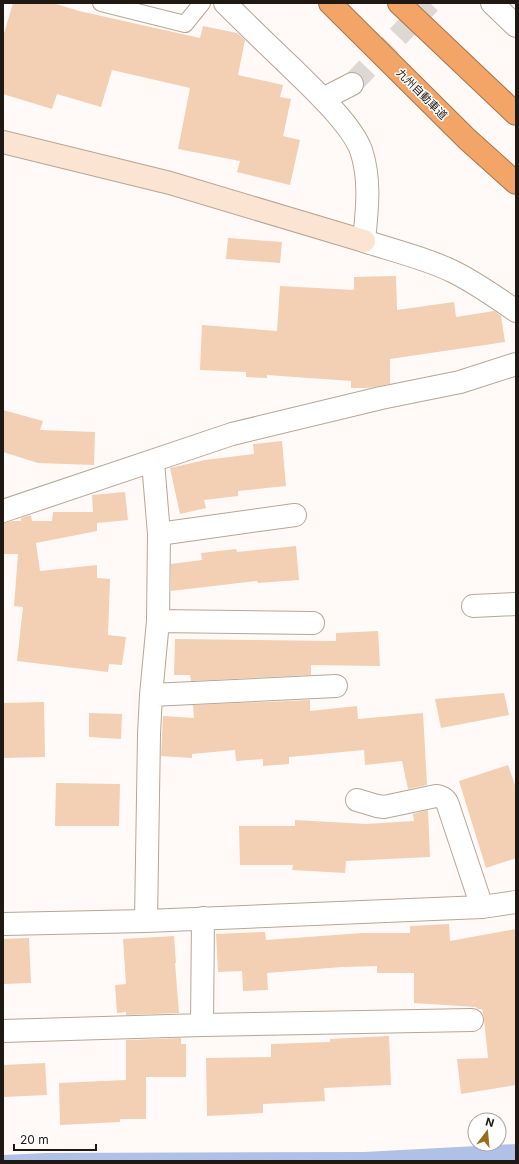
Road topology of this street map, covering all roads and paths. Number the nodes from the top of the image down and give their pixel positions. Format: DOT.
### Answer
graph roads {
  1 [pos="101,3"];
  2 [pos="202,3"];
  3 [pos="225,3"];
  4 [pos="330,3"];
  5 [pos="399,3"];
  6 [pos="492,3"];
  7 [pos="516,26"];
  8 [pos="352,84"];
  9 [pos="323,99"];
  10 [pos="516,114"];
  11 [pos="3,142"];
  12 [pos="516,184"];
  13 [pos="364,241"];
  14 [pos="516,312"];
  15 [pos="516,364"];
  16 [pos="153,462"];
  17 [pos="3,511"];
  18 [pos="295,515"];
  19 [pos="159,534"];
  20 [pos="516,604"];
  21 [pos="473,606"];
  22 [pos="158,621"];
  23 [pos="313,623"];
  24 [pos="336,686"];
  25 [pos="151,696"];
  26 [pos="357,800"];
  27 [pos="516,902"];
  28 [pos="482,907"];
  29 [pos="203,918"];
  30 [pos="146,921"];
  31 [pos="3,924"];
  32 [pos="472,1020"];
  33 [pos="202,1025"];
  34 [pos="3,1031"];
  1 -- 2 [label="lane"];
  3 -- 9 [label="street"];
  4 -- 12 [label="highway, 九州自動車道"];
  5 -- 10 [label="highway"];
  6 -- 7 [label="street"];
  8 -- 9 [label="street"];
  9 -- 13 [label="street"];
  11 -- 13 [label="street"];
  13 -- 14 [label="street"];
  15 -- 16 [label="street"];
  16 -- 17 [label="street"];
  16 -- 19 [label="street"];
  18 -- 19 [label="street"];
  19 -- 22 [label="street"];
  20 -- 21 [label="street"];
  22 -- 23 [label="street"];
  22 -- 25 [label="street"];
  24 -- 25 [label="street"];
  25 -- 30 [label="street"];
  26 -- 28 [label="street"];
  27 -- 28 [label="street"];
  28 -- 29 [label="street"];
  29 -- 30 [label="street"];
  29 -- 33 [label="street"];
  30 -- 31 [label="street"];
  32 -- 33 [label="street"];
  33 -- 34 [label="street"];
}
